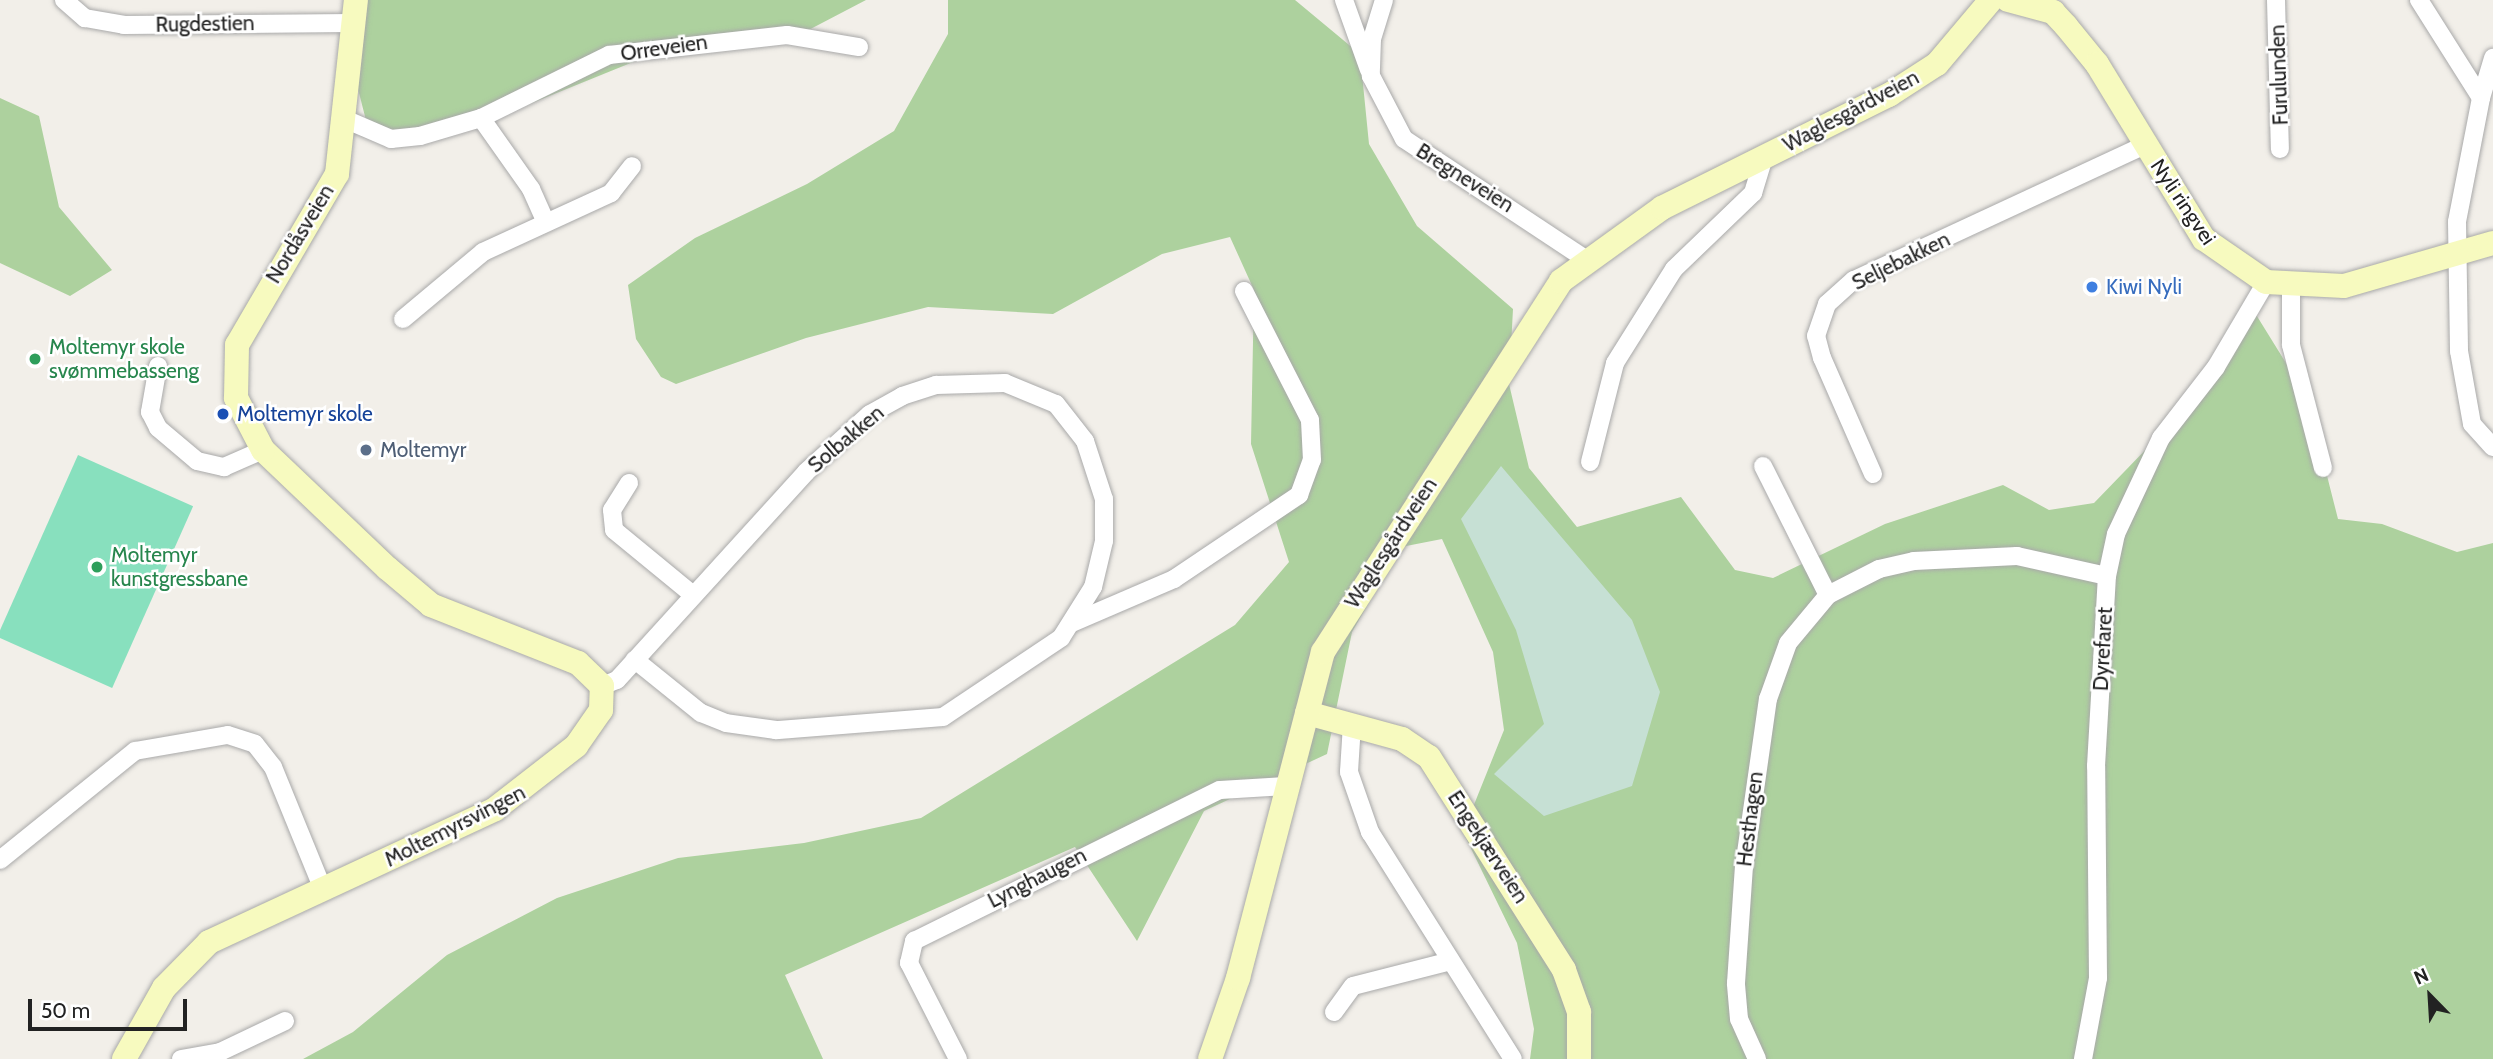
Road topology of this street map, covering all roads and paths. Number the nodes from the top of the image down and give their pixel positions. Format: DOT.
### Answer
graph roads {
  1 [pos="64,0"];
  2 [pos="1344,0"];
  3 [pos="1384,0"];
  4 [pos="1991,0"];
  5 [pos="2008,0"];
  6 [pos="2276,0"];
  7 [pos="2419,0"];
  8 [pos="2058,6"];
  9 [pos="355,12"];
  10 [pos="859,47"];
  11 [pos="2493,58"];
  12 [pos="1371,76"];
  13 [pos="2481,98"];
  14 [pos="481,118"];
  15 [pos="347,120"];
  16 [pos="2145,145"];
  17 [pos="2280,149"];
  18 [pos="1764,157"];
  19 [pos="632,166"];
  20 [pos="546,222"];
  21 [pos="2493,243"];
  22 [pos="2459,254"];
  23 [pos="1585,259"];
  24 [pos="2266,282"];
  25 [pos="2291,288"];
  26 [pos="1244,291"];
  27 [pos="403,319"];
  28 [pos="158,366"];
  29 [pos="2493,447"];
  30 [pos="263,450"];
  31 [pos="1590,462"];
  32 [pos="1763,466"];
  33 [pos="2323,468"];
  34 [pos="1873,474"];
  35 [pos="629,483"];
  36 [pos="2107,576"];
  37 [pos="692,594"];
  38 [pos="1828,595"];
  39 [pos="1072,623"];
  40 [pos="635,660"];
  41 [pos="602,686"];
  42 [pos="1307,713"];
  43 [pos="1352,724"];
  44 [pos="1286,786"];
  45 [pos="0,860"];
  46 [pos="322,887"];
  47 [pos="1447,962"];
  48 [pos="1334,1012"];
  49 [pos="285,1021"];
  50 [pos="124,1059"];
  51 [pos="181,1059"];
  52 [pos="958,1059"];
  53 [pos="1210,1059"];
  54 [pos="1513,1059"];
  55 [pos="1579,1059"];
  56 [pos="1757,1059"];
  57 [pos="2083,1059"];
  1 -- 9 [label="street, Rugdestien"];
  2 -- 12 [label="street, Bregneveien"];
  3 -- 12 [label="street, Bregneveien"];
  4 -- 18 [label="main road, Waglesgårdveien"];
  5 -- 8 [label="main road"];
  6 -- 17 [label="street, Furulunden"];
  7 -- 13 [label="street"];
  8 -- 16 [label="main road, Nyli ringvei"];
  9 -- 15 [label="main road, Nordåsveien"];
  10 -- 14 [label="street, Orreveien"];
  11 -- 13 [label="street"];
  12 -- 23 [label="street, Bregneveien"];
  13 -- 22 [label="street"];
  14 -- 15 [label="street, Orreveien"];
  14 -- 20 [label="street"];
  15 -- 30 [label="main road, Nordåsveien"];
  16 -- 24 [label="main road, Nyli ringvei"];
  16 -- 34 [label="street, Seljebakken"];
  18 -- 23 [label="main road, Waglesgårdveien"];
  18 -- 31 [label="street, Waglesgårdveien"];
  19 -- 20 [label="street"];
  20 -- 27 [label="street"];
  21 -- 22 [label="main road, Nyli ringvei"];
  22 -- 25 [label="main road, Nyli ringvei"];
  22 -- 29 [label="street"];
  23 -- 42 [label="main road, Waglesgårdveien"];
  24 -- 25 [label="main road, Nyli ringvei"];
  24 -- 36 [label="street, Dyrefaret"];
  25 -- 33 [label="street"];
  26 -- 39 [label="street, Solbakken"];
  28 -- 30 [label="street"];
  30 -- 41 [label="main road"];
  32 -- 38 [label="street"];
  35 -- 37 [label="street"];
  36 -- 38 [label="street, Hesthagen"];
  36 -- 57 [label="street, Dyrefaret"];
  37 -- 39 [label="street, Solbakken"];
  37 -- 40 [label="street, Solbakken"];
  38 -- 56 [label="street, Hesthagen"];
  39 -- 40 [label="street, Solbakken"];
  40 -- 41 [label="street, Solbakken"];
  41 -- 46 [label="main road, Moltemyrsvingen"];
  42 -- 43 [label="main road, Engekjærveien"];
  42 -- 44 [label="main road, Waglesgårdveien"];
  43 -- 47 [label="street"];
  43 -- 55 [label="main road, Engekjærveien"];
  44 -- 52 [label="street, Lynghaugen"];
  44 -- 53 [label="main road, Waglesgårdveien"];
  45 -- 46 [label="street"];
  46 -- 50 [label="main road, Moltemyrsvingen"];
  47 -- 48 [label="street"];
  47 -- 54 [label="street"];
  49 -- 51 [label="street"];
}
